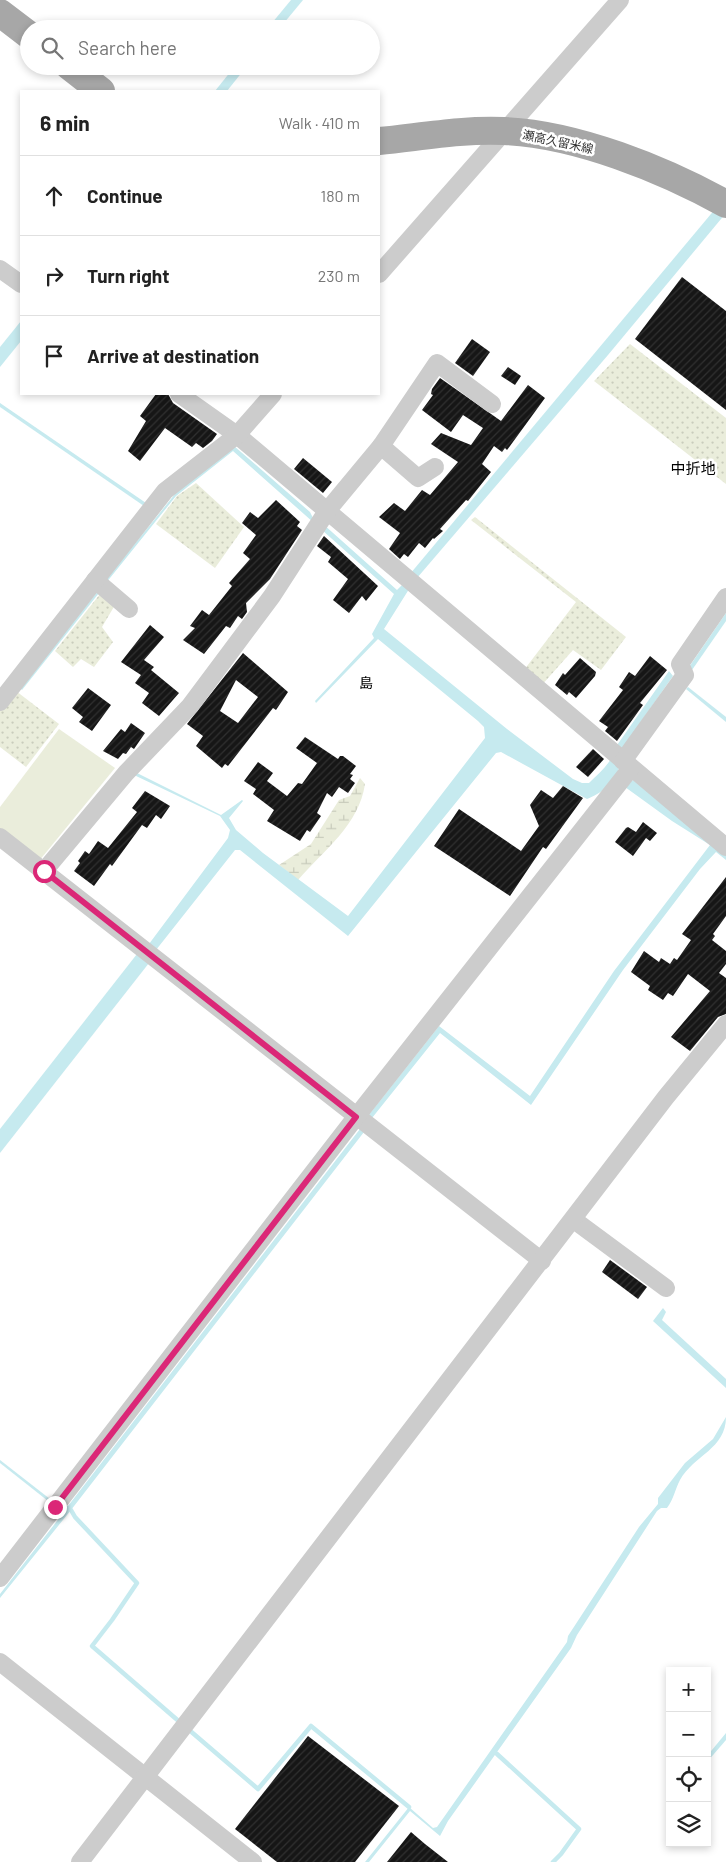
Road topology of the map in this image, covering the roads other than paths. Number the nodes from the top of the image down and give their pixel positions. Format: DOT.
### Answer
graph roads {
  1 [pos="620,0"];
  2 [pos="0,13"];
  3 [pos="20,28"];
  4 [pos="81,75"];
  5 [pos="101,90"];
  6 [pos="504,131"];
  7 [pos="380,141"];
  8 [pos="722,202"];
  9 [pos="0,269"];
  10 [pos="380,273"];
  11 [pos="20,283"];
  12 [pos="181,395"];
  13 [pos="272,395"];
  14 [pos="492,404"];
  15 [pos="237,434"];
  16 [pos="381,446"];
  17 [pos="435,467"];
  18 [pos="327,511"];
  19 [pos="95,580"];
  20 [pos="726,598"];
  21 [pos="129,609"];
  22 [pos="0,702"];
  23 [pos="627,764"];
  24 [pos="0,836"];
  25 [pos="726,847"];
  26 [pos="44,871"];
  27 [pos="726,1024"];
  28 [pos="356,1117"];
  29 [pos="574,1220"];
  30 [pos="542,1261"];
  31 [pos="666,1288"];
  32 [pos="0,1578"];
  33 [pos="0,1662"];
  34 [pos="146,1778"];
  35 [pos="80,1862"];
  36 [pos="253,1862"];
  1 -- 6 [label="street"];
  2 -- 3 [label="main road"];
  4 -- 5 [label="main road"];
  6 -- 7 [label="main road, 瀬高久留米線"];
  6 -- 8 [label="main road, 瀬高久留米線"];
  6 -- 10 [label="street"];
  9 -- 11 [label="street"];
  12 -- 15 [label="street"];
  13 -- 15 [label="street"];
  14 -- 16 [label="street"];
  15 -- 18 [label="street"];
  15 -- 19 [label="street"];
  16 -- 17 [label="street"];
  16 -- 18 [label="street"];
  18 -- 23 [label="street"];
  18 -- 26 [label="street"];
  19 -- 21 [label="street"];
  19 -- 22 [label="street"];
  20 -- 23 [label="street"];
  23 -- 25 [label="street"];
  23 -- 28 [label="street"];
  24 -- 26 [label="street"];
  26 -- 28 [label="street"];
  27 -- 29 [label="street"];
  28 -- 30 [label="street"];
  28 -- 32 [label="street"];
  29 -- 30 [label="street"];
  29 -- 31 [label="street"];
  30 -- 34 [label="street"];
  33 -- 34 [label="street"];
  34 -- 35 [label="street"];
  34 -- 36 [label="street"];
}
